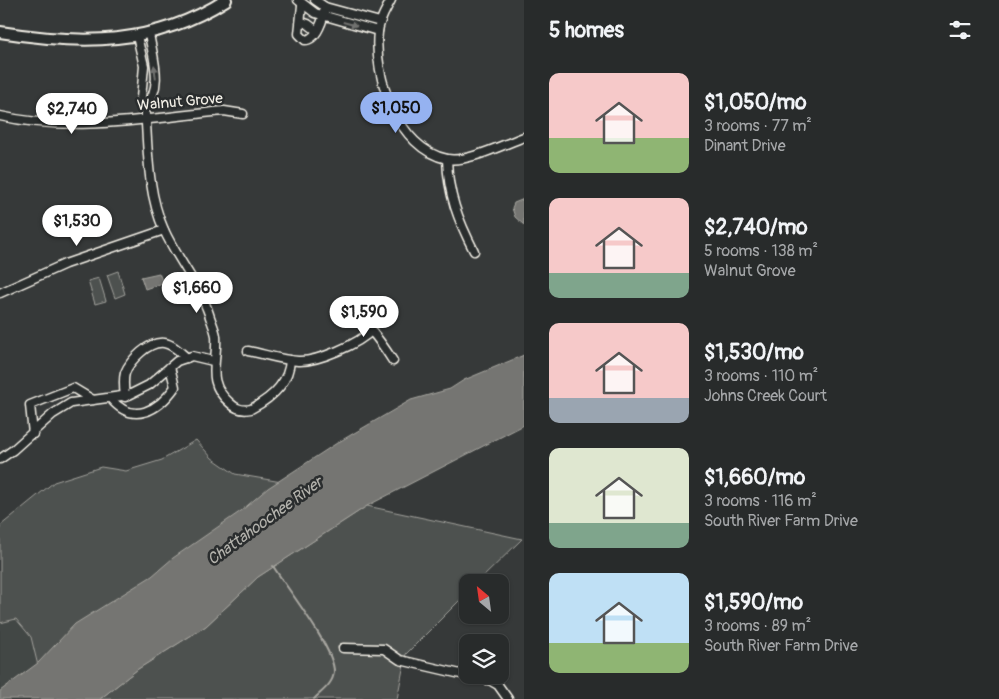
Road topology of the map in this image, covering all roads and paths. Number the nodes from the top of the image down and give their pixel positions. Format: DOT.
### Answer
graph roads {
  1 [pos="226,0"];
  2 [pos="315,0"];
  3 [pos="391,0"];
  4 [pos="300,2"];
  5 [pos="325,7"];
  6 [pos="323,16"];
  7 [pos="302,22"];
  8 [pos="380,22"];
  9 [pos="317,31"];
  10 [pos="378,31"];
  11 [pos="0,32"];
  12 [pos="148,34"];
  13 [pos="137,36"];
  14 [pos="145,107"];
  15 [pos="243,114"];
  16 [pos="0,116"];
  17 [pos="146,118"];
  18 [pos="524,137"];
  19 [pos="447,159"];
  20 [pos="164,230"];
  21 [pos="474,251"];
  22 [pos="0,293"];
  23 [pos="341,309"];
  24 [pos="372,330"];
  25 [pos="248,351"];
  26 [pos="187,358"];
  27 [pos="290,360"];
  28 [pos="213,361"];
  29 [pos="393,361"];
  30 [pos="170,367"];
  31 [pos="125,396"];
  32 [pos="111,399"];
  33 [pos="93,400"];
  34 [pos="33,434"];
  35 [pos="0,459"];
  36 [pos="343,648"];
  37 [pos="508,699"];
  1 -- 12 [label="main road"];
  2 -- 5 [label="street"];
  3 -- 8 [label="street"];
  4 -- 6 [label="street"];
  4 -- 7 [label="street"];
  5 -- 6 [label="street"];
  5 -- 8 [label="street"];
  6 -- 9 [label="street"];
  6 -- 10 [label="street, one-way"];
  7 -- 9 [label="street"];
  7 -- 9 [label="street"];
  8 -- 10 [label="street"];
  10 -- 19 [label="street"];
  11 -- 13 [label="main road"];
  12 -- 13 [label="main road"];
  14 -- 12 [label="street, one-way"];
  13 -- 14 [label="street"];
  14 -- 17 [label="street"];
  15 -- 17 [label="street, Walnut Grove"];
  16 -- 17 [label="street, Walnut Grove"];
  17 -- 20 [label="street"];
  18 -- 19 [label="street"];
  19 -- 21 [label="street"];
  20 -- 22 [label="street"];
  20 -- 28 [label="street"];
  23 -- 24 [label="street"];
  24 -- 27 [label="street"];
  24 -- 29 [label="street"];
  25 -- 27 [label="street"];
  26 -- 28 [label="street"];
  26 -- 30 [label="street"];
  26 -- 31 [label="street"];
  27 -- 28 [label="street"];
  30 -- 31 [label="street"];
  30 -- 32 [label="street"];
  31 -- 32 [label="street"];
  32 -- 33 [label="street"];
  33 -- 34 [label="street"];
  33 -- 34 [label="street"];
  34 -- 35 [label="street"];
  36 -- 37 [label="street"];
}
